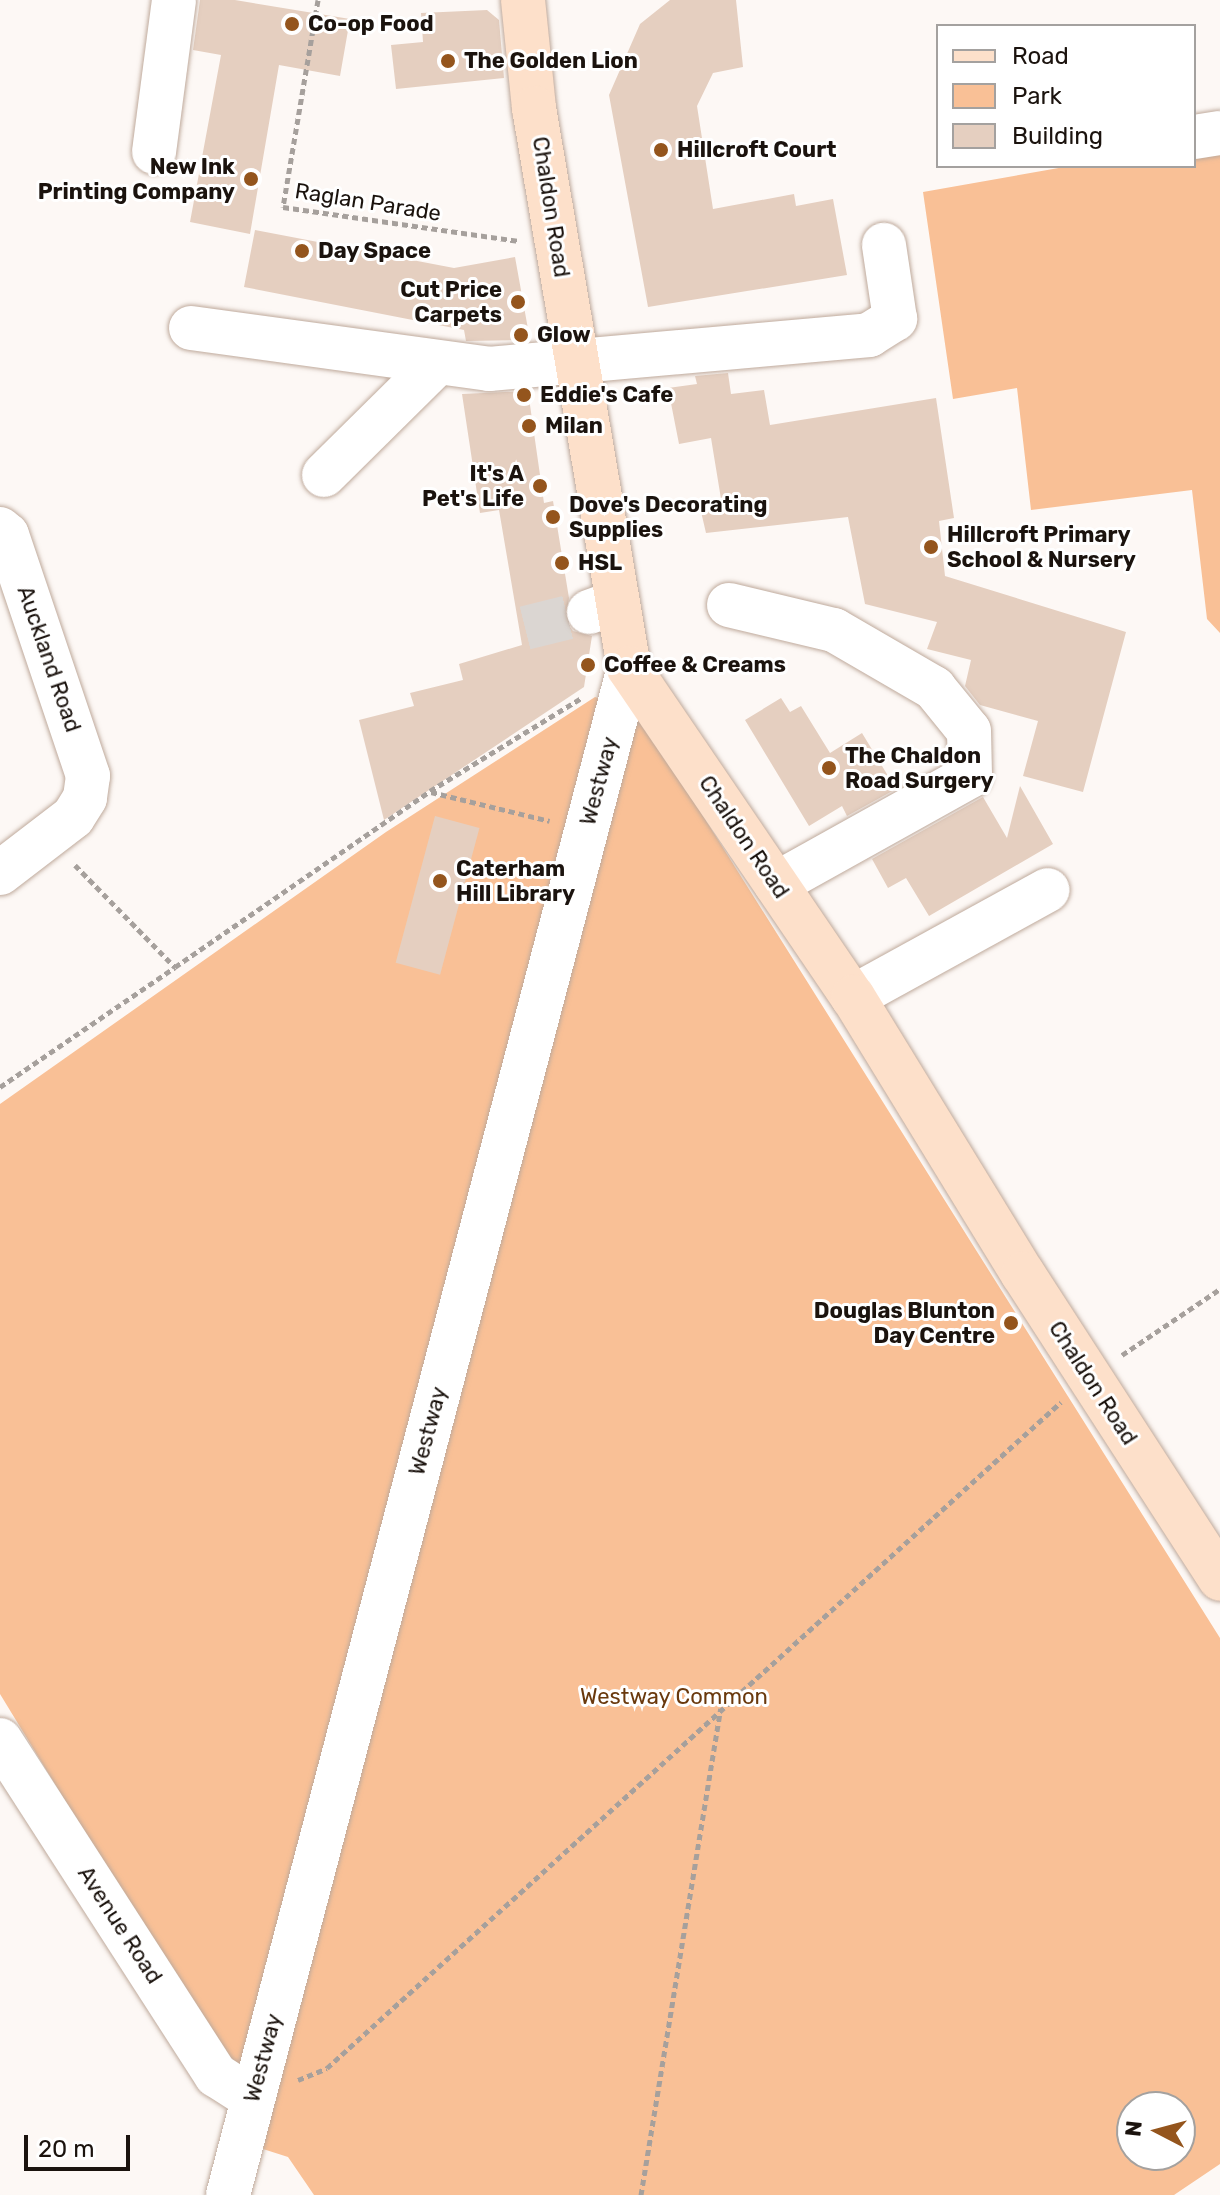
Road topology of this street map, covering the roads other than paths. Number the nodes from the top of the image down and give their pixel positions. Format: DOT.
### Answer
graph roads {
  1 [pos="174,0"];
  2 [pos="523,0"];
  3 [pos="1220,133"];
  4 [pos="1196,137"];
  5 [pos="154,152"];
  6 [pos="884,245"];
  7 [pos="191,328"];
  8 [pos="574,358"];
  9 [pos="436,364"];
  10 [pos="324,475"];
  11 [pos="0,529"];
  12 [pos="729,605"];
  13 [pos="629,668"];
  14 [pos="0,873"];
  15 [pos="776,884"];
  16 [pos="1048,890"];
  17 [pos="853,997"];
  18 [pos="1220,1579"];
  19 [pos="0,1740"];
  20 [pos="252,2098"];
  21 [pos="228,2195"];
  1 -- 5 [label="street"];
  2 -- 8 [label="main road, Chaldon Road"];
  3 -- 4 [label="street"];
  6 -- 8 [label="street"];
  7 -- 9 [label="street"];
  8 -- 9 [label="street"];
  8 -- 13 [label="main road, Chaldon Road"];
  9 -- 10 [label="street"];
  11 -- 14 [label="street, Auckland Road"];
  12 -- 15 [label="street"];
  13 -- 15 [label="main road, Chaldon Road"];
  13 -- 20 [label="street, Westway"];
  15 -- 17 [label="main road, Chaldon Road"];
  16 -- 17 [label="street"];
  17 -- 18 [label="main road, Chaldon Road"];
  19 -- 20 [label="street, Avenue Road"];
  20 -- 21 [label="street, Westway"];
}
